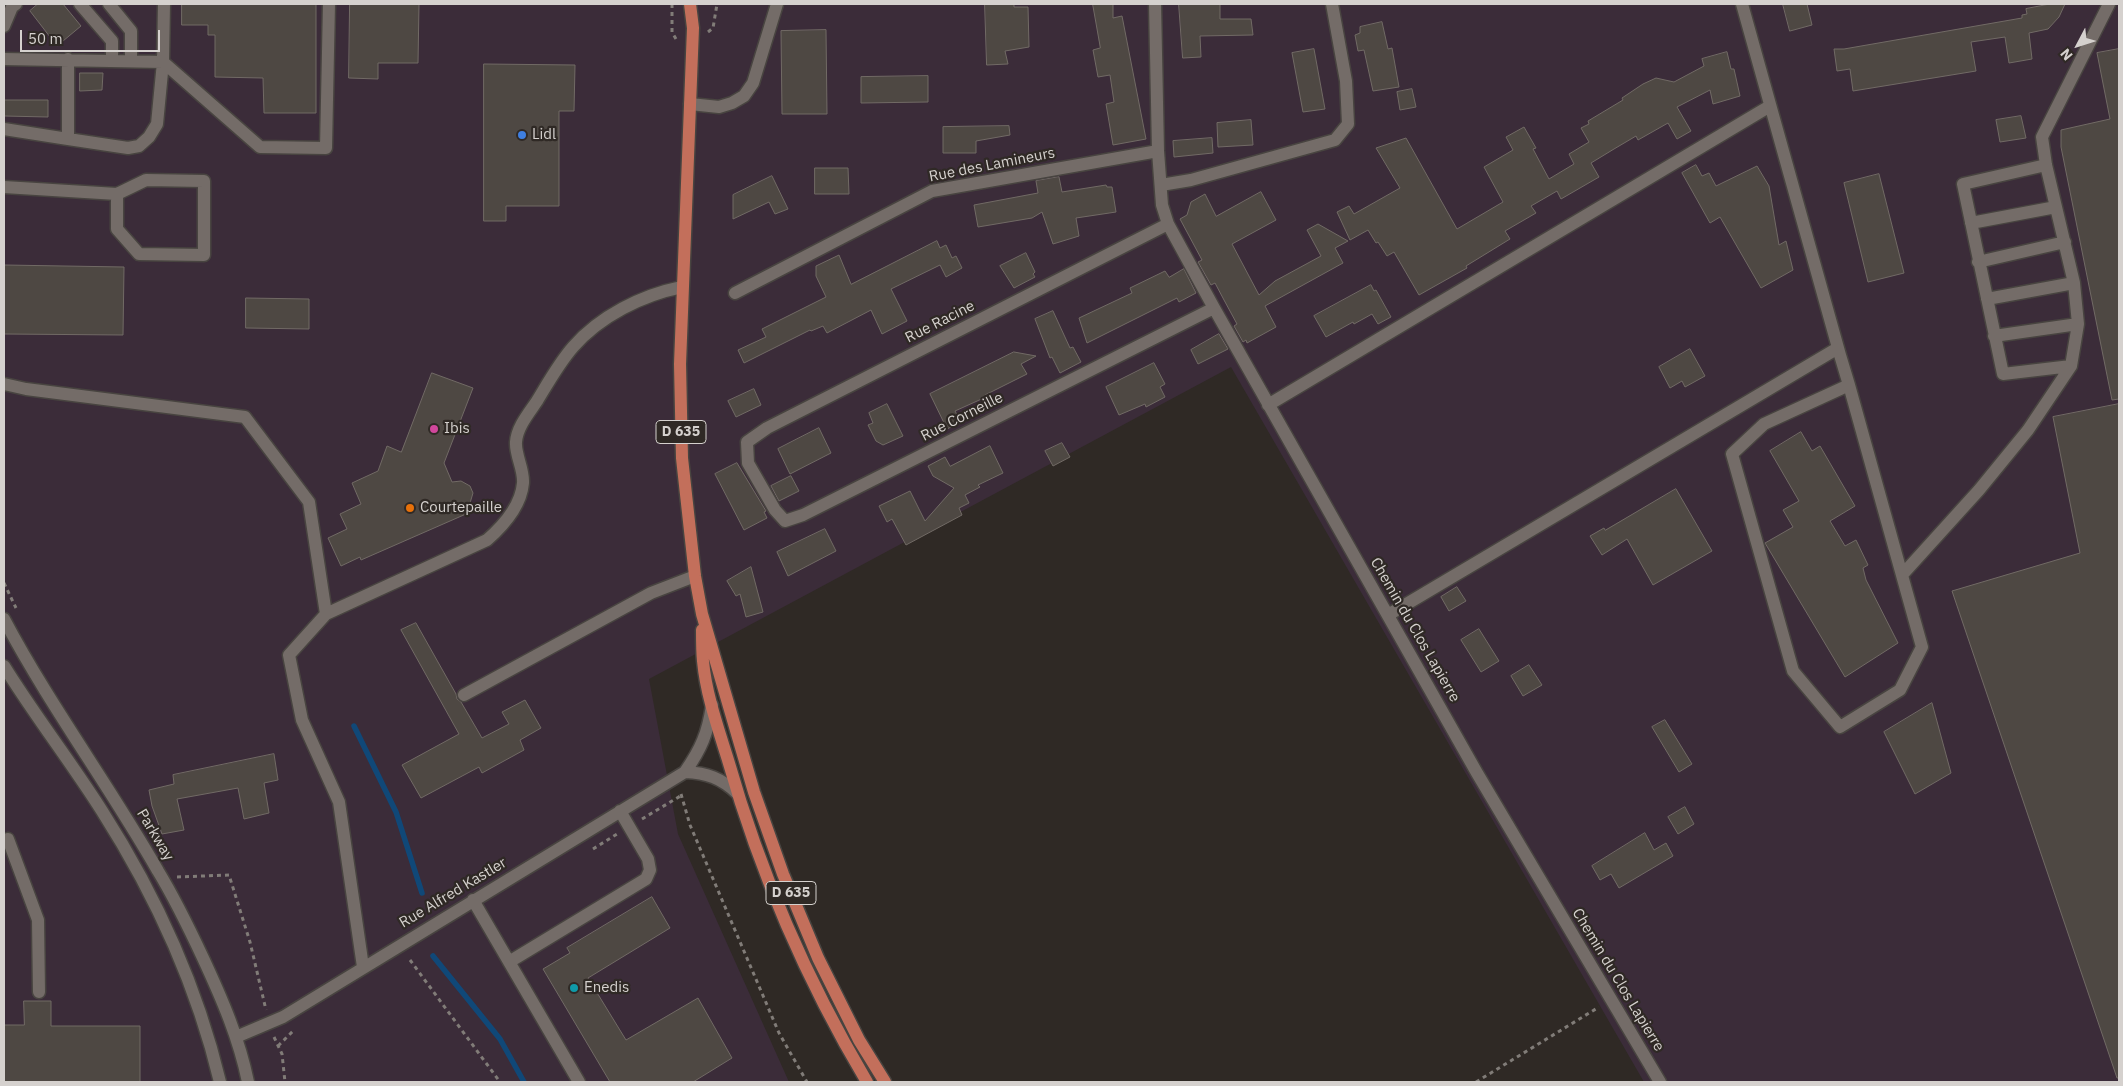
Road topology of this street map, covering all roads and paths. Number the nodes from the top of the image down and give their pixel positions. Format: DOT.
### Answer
graph roads {
  1 [pos="16,4"];
  2 [pos="80,4"];
  3 [pos="109,4"];
  4 [pos="164,4"];
  5 [pos="329,4"];
  6 [pos="690,4"];
  7 [pos="700,4"];
  8 [pos="777,4"];
  9 [pos="1155,4"];
  10 [pos="1332,4"];
  11 [pos="1742,4"];
  12 [pos="2109,4"];
  13 [pos="4,26"];
  14 [pos="693,28"];
  15 [pos="4,59"];
  16 [pos="68,60"];
  17 [pos="112,60"];
  18 [pos="131,60"];
  19 [pos="163,62"];
  20 [pos="690,104"];
  21 [pos="1770,106"];
  22 [pos="4,130"];
  23 [pos="68,139"];
  24 [pos="1158,151"];
  25 [pos="2046,165"];
  26 [pos="1161,185"];
  27 [pos="4,187"];
  28 [pos="117,194"];
  29 [pos="2056,207"];
  30 [pos="1971,222"];
  31 [pos="1168,224"];
  32 [pos="2064,242"];
  33 [pos="1978,262"];
  34 [pos="2074,283"];
  35 [pos="682,287"];
  36 [pos="735,293"];
  37 [pos="1987,299"];
  38 [pos="1214,308"];
  39 [pos="2078,324"];
  40 [pos="1994,336"];
  41 [pos="1838,348"];
  42 [pos="2071,366"];
  43 [pos="4,384"];
  44 [pos="1848,385"];
  45 [pos="1268,405"];
  46 [pos="748,463"];
  47 [pos="1902,575"];
  48 [pos="695,576"];
  49 [pos="4,583"];
  50 [pos="18,613"];
  51 [pos="326,614"];
  52 [pos="702,614"];
  53 [pos="1388,615"];
  54 [pos="4,619"];
  55 [pos="4,666"];
  56 [pos="464,695"];
  57 [pos="712,705"];
  58 [pos="681,774"];
  59 [pos="737,793"];
  60 [pos="620,811"];
  61 [pos="5,836"];
  62 [pos="173,877"];
  63 [pos="473,900"];
  64 [pos="410,960"];
  65 [pos="509,962"];
  66 [pos="363,967"];
  67 [pos="39,992"];
  68 [pos="1612,1000"];
  69 [pos="269,1023"];
  70 [pos="236,1037"];
  71 [pos="220,1082"];
  72 [pos="248,1082"];
  73 [pos="285,1082"];
  74 [pos="500,1082"];
  75 [pos="579,1082"];
  76 [pos="807,1082"];
  77 [pos="867,1082"];
  78 [pos="885,1082"];
  79 [pos="1476,1082"];
  80 [pos="1660,1082"];
  1 -- 13 [label="street"];
  2 -- 17 [label="street"];
  3 -- 18 [label="street"];
  4 -- 19 [label="street"];
  5 -- 19 [label="street"];
  6 -- 14 [label="main road, D 635"];
  7 -- 14 [label="main road, D 635"];
  8 -- 20 [label="street"];
  9 -- 24 [label="street, Chemin du Clos Lapierre"];
  10 -- 26 [label="street"];
  11 -- 21 [label="street"];
  12 -- 25 [label="street"];
  14 -- 20 [label="main road, D 635"];
  15 -- 16 [label="street"];
  16 -- 17 [label="street"];
  16 -- 23 [label="street"];
  17 -- 18 [label="street"];
  18 -- 19 [label="street"];
  19 -- 23 [label="street"];
  20 -- 35 [label="main road, D 635"];
  21 -- 41 [label="street"];
  21 -- 45 [label="street"];
  22 -- 23 [label="street"];
  24 -- 26 [label="street, Chemin du Clos Lapierre"];
  24 -- 36 [label="street, Rue des Lamineurs"];
  25 -- 29 [label="street"];
  25 -- 30 [label="street"];
  26 -- 31 [label="street, Chemin du Clos Lapierre"];
  27 -- 28 [label="street"];
  28 -- 28 [label="street"];
  29 -- 30 [label="street"];
  29 -- 32 [label="street"];
  30 -- 33 [label="street"];
  31 -- 38 [label="street, Chemin du Clos Lapierre"];
  31 -- 46 [label="street, Rue Racine"];
  32 -- 33 [label="street"];
  32 -- 34 [label="street"];
  33 -- 37 [label="street"];
  34 -- 37 [label="street"];
  34 -- 39 [label="street"];
  35 -- 48 [label="main road, D 635"];
  35 -- 51 [label="street"];
  37 -- 40 [label="street"];
  38 -- 45 [label="street, Chemin du Clos Lapierre"];
  38 -- 46 [label="street, Rue Corneille"];
  39 -- 40 [label="street"];
  39 -- 42 [label="street"];
  40 -- 42 [label="street"];
  41 -- 44 [label="street"];
  41 -- 53 [label="street"];
  42 -- 47 [label="street"];
  43 -- 51 [label="street"];
  44 -- 47 [label="street"];
  44 -- 47 [label="street"];
  45 -- 53 [label="street, Chemin du Clos Lapierre"];
  48 -- 52 [label="main road, D 635"];
  48 -- 56 [label="street"];
  49 -- 50 [label="path"];
  51 -- 66 [label="street"];
  52 -- 57 [label="main road, D 635"];
  52 -- 78 [label="main road, D 635"];
  53 -- 68 [label="street, Chemin du Clos Lapierre"];
  54 -- 70 [label="street, Parkway"];
  55 -- 71 [label="street"];
  57 -- 58 [label="street, Rue Alfred Kastler"];
  57 -- 59 [label="main road, D 635"];
  58 -- 59 [label="street"];
  58 -- 60 [label="street, Rue Alfred Kastler"];
  58 -- 76 [label="path"];
  59 -- 77 [label="main road, D 635"];
  60 -- 63 [label="street, Rue Alfred Kastler"];
  60 -- 65 [label="street"];
  61 -- 67 [label="street"];
  62 -- 69 [label="path"];
  63 -- 65 [label="street"];
  63 -- 66 [label="street, Rue Alfred Kastler"];
  64 -- 74 [label="path"];
  65 -- 75 [label="street"];
  66 -- 69 [label="street, Rue Alfred Kastler"];
  68 -- 79 [label="path"];
  68 -- 80 [label="street, Chemin du Clos Lapierre"];
  69 -- 70 [label="street, Rue Alfred Kastler"];
  69 -- 73 [label="path"];
  70 -- 72 [label="street, Parkway"];
}
